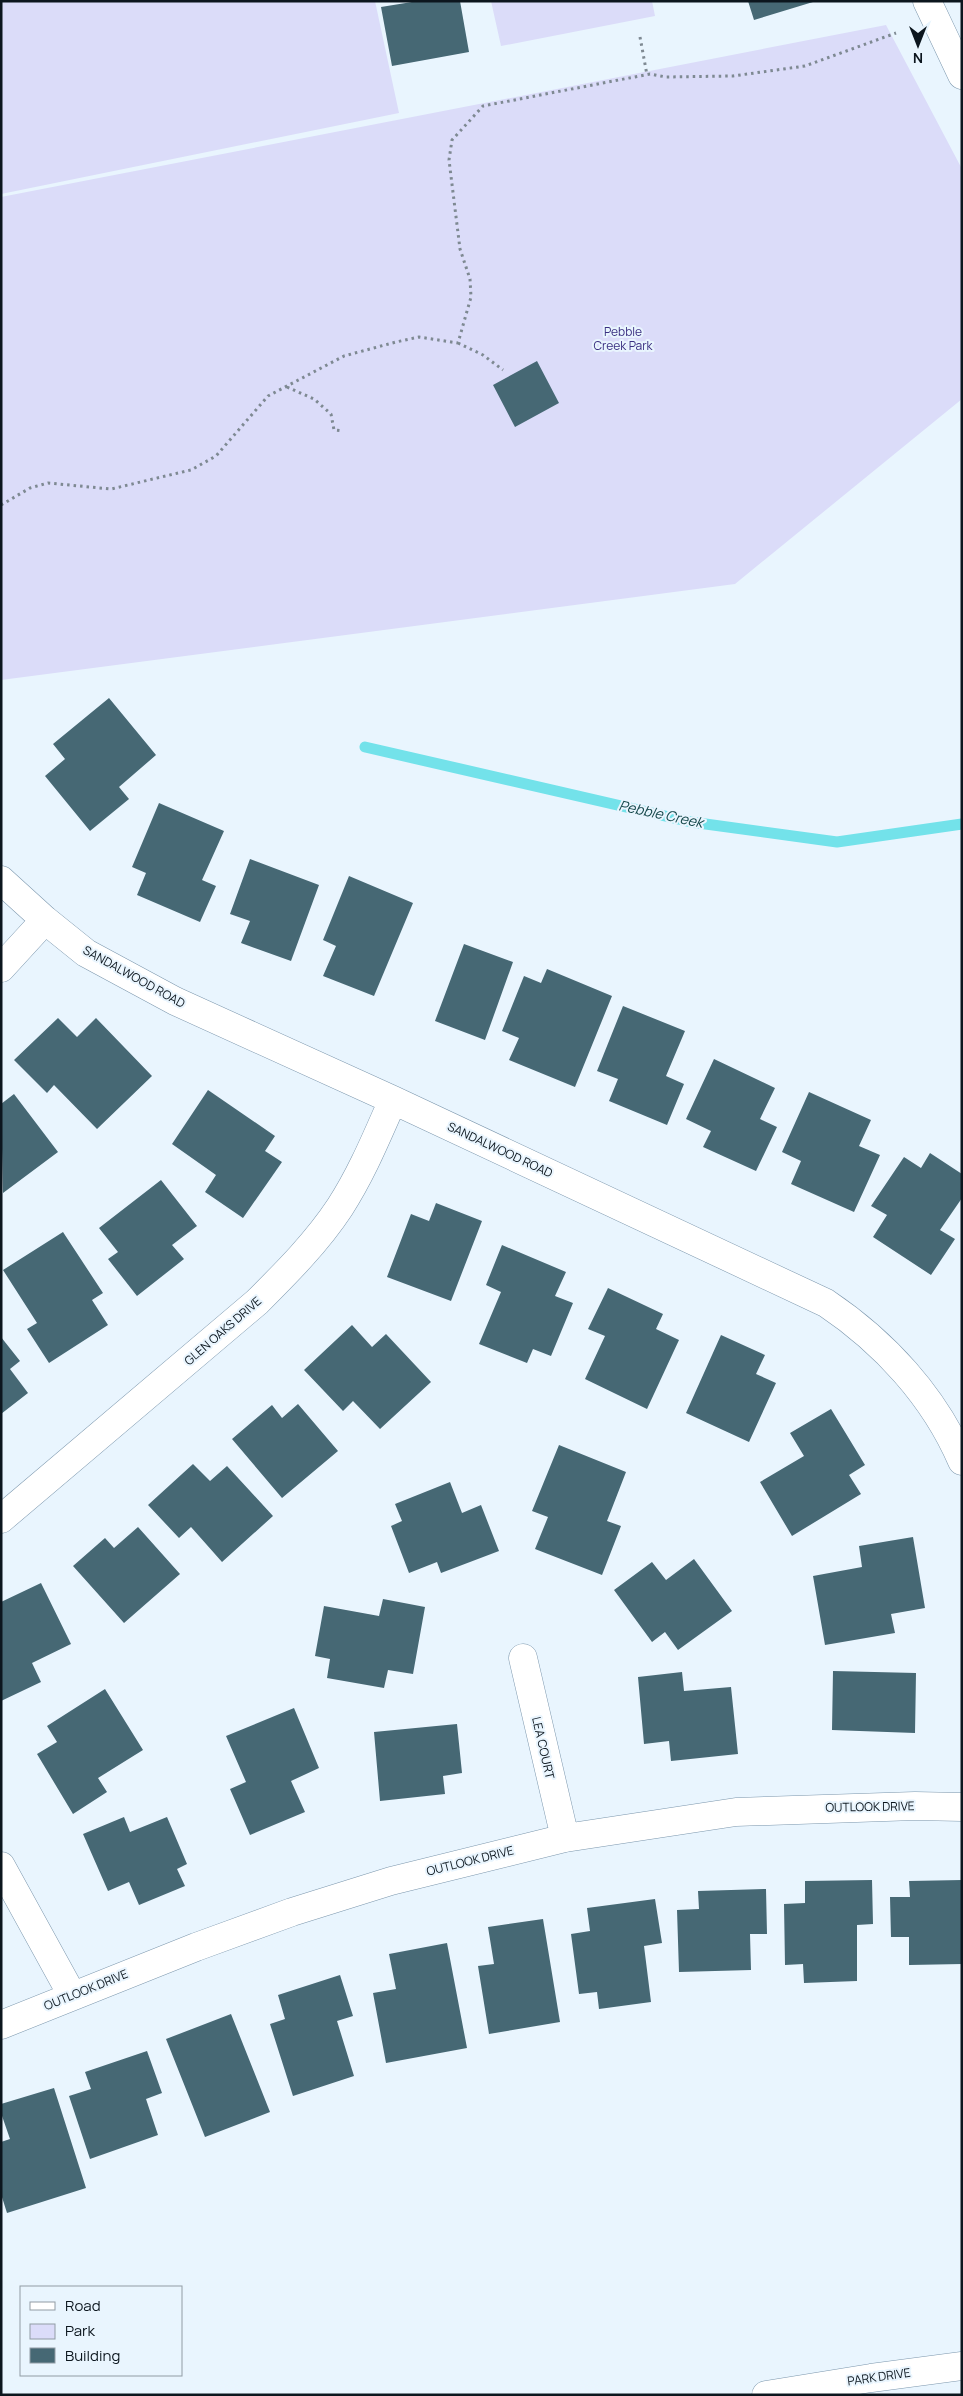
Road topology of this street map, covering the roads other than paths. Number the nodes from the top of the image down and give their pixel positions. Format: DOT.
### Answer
graph roads {
  1 [pos="927,1"];
  2 [pos="962,75"];
  3 [pos="1,880"];
  4 [pos="45,920"];
  5 [pos="1,968"];
  6 [pos="393,1100"];
  7 [pos="962,1461"];
  8 [pos="1,1519"];
  9 [pos="523,1658"];
  10 [pos="962,1807"];
  11 [pos="564,1838"];
  12 [pos="1,1866"];
  13 [pos="72,1995"];
  14 [pos="1,2025"];
  15 [pos="962,2366"];
  16 [pos="766,2395"];
  1 -- 2 [label="street"];
  3 -- 4 [label="street, SANDALWOOD ROAD"];
  4 -- 5 [label="street"];
  4 -- 6 [label="street, SANDALWOOD ROAD"];
  6 -- 7 [label="street, SANDALWOOD ROAD"];
  6 -- 8 [label="street, GLEN OAKS DRIVE"];
  9 -- 11 [label="street, LEA COURT"];
  10 -- 11 [label="street, OUTLOOK DRIVE"];
  11 -- 13 [label="street, OUTLOOK DRIVE"];
  12 -- 13 [label="street"];
  13 -- 14 [label="street, OUTLOOK DRIVE"];
  15 -- 16 [label="street, PARK DRIVE"];
}
